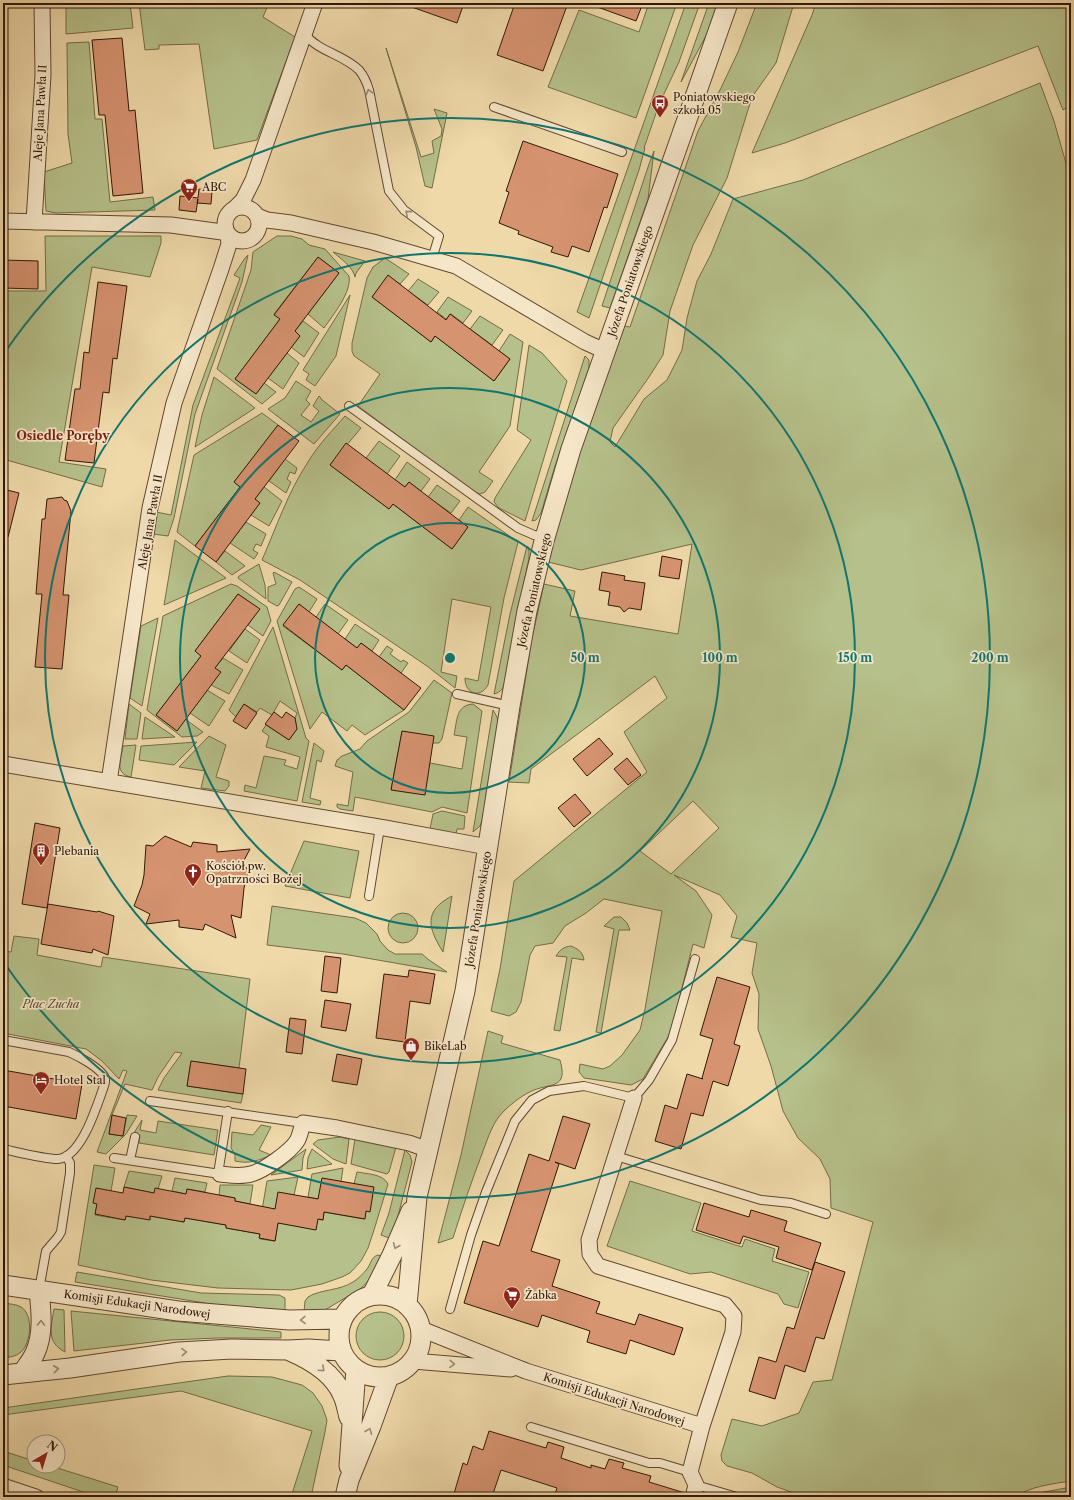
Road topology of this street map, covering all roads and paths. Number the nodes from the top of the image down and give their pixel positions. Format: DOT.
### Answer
graph roads {
  1 [pos="42,3"];
  2 [pos="314,3"];
  3 [pos="728,3"];
  4 [pos="304,33"];
  5 [pos="494,107"];
  6 [pos="622,152"];
  7 [pos="253,180"];
  8 [pos="231,212"];
  9 [pos="255,213"];
  10 [pos="3,221"];
  11 [pos="34,222"];
  12 [pos="289,222"];
  13 [pos="192,227"];
  14 [pos="228,234"];
  15 [pos="251,238"];
  16 [pos="432,259"];
  17 [pos="221,269"];
  18 [pos="605,351"];
  19 [pos="349,406"];
  20 [pos="545,537"];
  21 [pos="456,694"];
  22 [pos="510,706"];
  23 [pos="3,764"];
  24 [pos="109,782"];
  25 [pos="380,828"];
  26 [pos="488,847"];
  27 [pos="369,896"];
  28 [pos="695,959"];
  29 [pos="3,1040"];
  30 [pos="634,1098"];
  31 [pos="150,1101"];
  32 [pos="228,1111"];
  33 [pos="302,1123"];
  34 [pos="135,1137"];
  35 [pos="3,1149"];
  36 [pos="429,1150"];
  37 [pos="66,1156"];
  38 [pos="616,1156"];
  39 [pos="114,1158"];
  40 [pos="130,1160"];
  41 [pos="219,1174"];
  42 [pos="417,1197"];
  43 [pos="826,1214"];
  44 [pos="3,1285"];
  45 [pos="39,1290"];
  46 [pos="372,1295"];
  47 [pos="407,1305"];
  48 [pos="450,1309"];
  49 [pos="342,1319"];
  50 [pos="421,1328"];
  51 [pos="289,1350"];
  52 [pos="341,1350"];
  53 [pos="413,1361"];
  54 [pos="356,1369"];
  55 [pos="526,1371"];
  56 [pos="23,1372"];
  57 [pos="3,1375"];
  58 [pos="389,1376"];
  59 [pos="351,1424"];
  60 [pos="702,1426"];
  61 [pos="532,1427"];
  62 [pos="693,1485"];
  63 [pos="3,1486"];
  64 [pos="347,1489"];
  65 [pos="36,1497"];
  66 [pos="737,1497"];
  1 -- 11 [label="street, Aleje Jana Pawła II"];
  2 -- 4 [label="street"];
  3 -- 18 [label="street, Józefa Poniatowskiego"];
  4 -- 7 [label="street"];
  16 -- 4 [label="lane, one-way"];
  5 -- 6 [label="lane"];
  7 -- 8 [label="street"];
  7 -- 9 [label="street"];
  8 -- 9 [label="street"];
  8 -- 13 [label="street"];
  8 -- 14 [label="street, Aleje Jana Pawła II"];
  9 -- 12 [label="street"];
  9 -- 15 [label="street"];
  10 -- 11 [label="street"];
  11 -- 13 [label="street"];
  12 -- 15 [label="street, Aleje Jana Pawła II"];
  12 -- 16 [label="street"];
  13 -- 14 [label="street"];
  14 -- 15 [label="street"];
  14 -- 17 [label="street, Aleje Jana Pawła II"];
  15 -- 17 [label="street, Aleje Jana Pawła II"];
  16 -- 18 [label="street"];
  17 -- 24 [label="street, Aleje Jana Pawła II"];
  18 -- 20 [label="street, Józefa Poniatowskiego"];
  19 -- 20 [label="lane"];
  20 -- 22 [label="street, Józefa Poniatowskiego"];
  21 -- 22 [label="lane"];
  22 -- 26 [label="street, Józefa Poniatowskiego"];
  23 -- 24 [label="street"];
  24 -- 25 [label="street"];
  25 -- 26 [label="street"];
  25 -- 27 [label="lane"];
  26 -- 36 [label="street, Józefa Poniatowskiego"];
  28 -- 30 [label="lane"];
  29 -- 37 [label="lane"];
  30 -- 38 [label="street"];
  30 -- 48 [label="lane"];
  31 -- 32 [label="lane"];
  32 -- 33 [label="lane"];
  32 -- 41 [label="lane"];
  33 -- 36 [label="street"];
  33 -- 41 [label="street"];
  34 -- 40 [label="lane"];
  35 -- 37 [label="lane"];
  36 -- 42 [label="street, Józefa Poniatowskiego"];
  37 -- 45 [label="lane"];
  38 -- 43 [label="lane"];
  38 -- 60 [label="street"];
  39 -- 40 [label="lane"];
  40 -- 41 [label="lane"];
  42 -- 46 [label="street, Józefa Poniatowskiego, one-way"];
  42 -- 47 [label="street, Józefa Poniatowskiego"];
  44 -- 45 [label="street, Komisji Edukacji Narodowej"];
  49 -- 45 [label="street, Komisji Edukacji Narodowej, one-way"];
  56 -- 45 [label="street, one-way"];
  46 -- 47 [label="street"];
  46 -- 49 [label="street"];
  47 -- 50 [label="street"];
  49 -- 52 [label="street"];
  50 -- 53 [label="street"];
  50 -- 55 [label="street, Komisji Edukacji Narodowej"];
  51 -- 52 [label="street"];
  56 -- 51 [label="street, one-way"];
  51 -- 59 [label="street, one-way"];
  52 -- 54 [label="street"];
  53 -- 55 [label="street, Komisji Edukacji Narodowej, one-way"];
  53 -- 58 [label="street"];
  54 -- 58 [label="street"];
  54 -- 59 [label="street"];
  55 -- 60 [label="street, Komisji Edukacji Narodowej"];
  56 -- 57 [label="street"];
  64 -- 58 [label="street, one-way"];
  59 -- 64 [label="street"];
  60 -- 62 [label="street"];
  61 -- 62 [label="lane"];
  62 -- 66 [label="lane"];
  63 -- 65 [label="street"];
}
